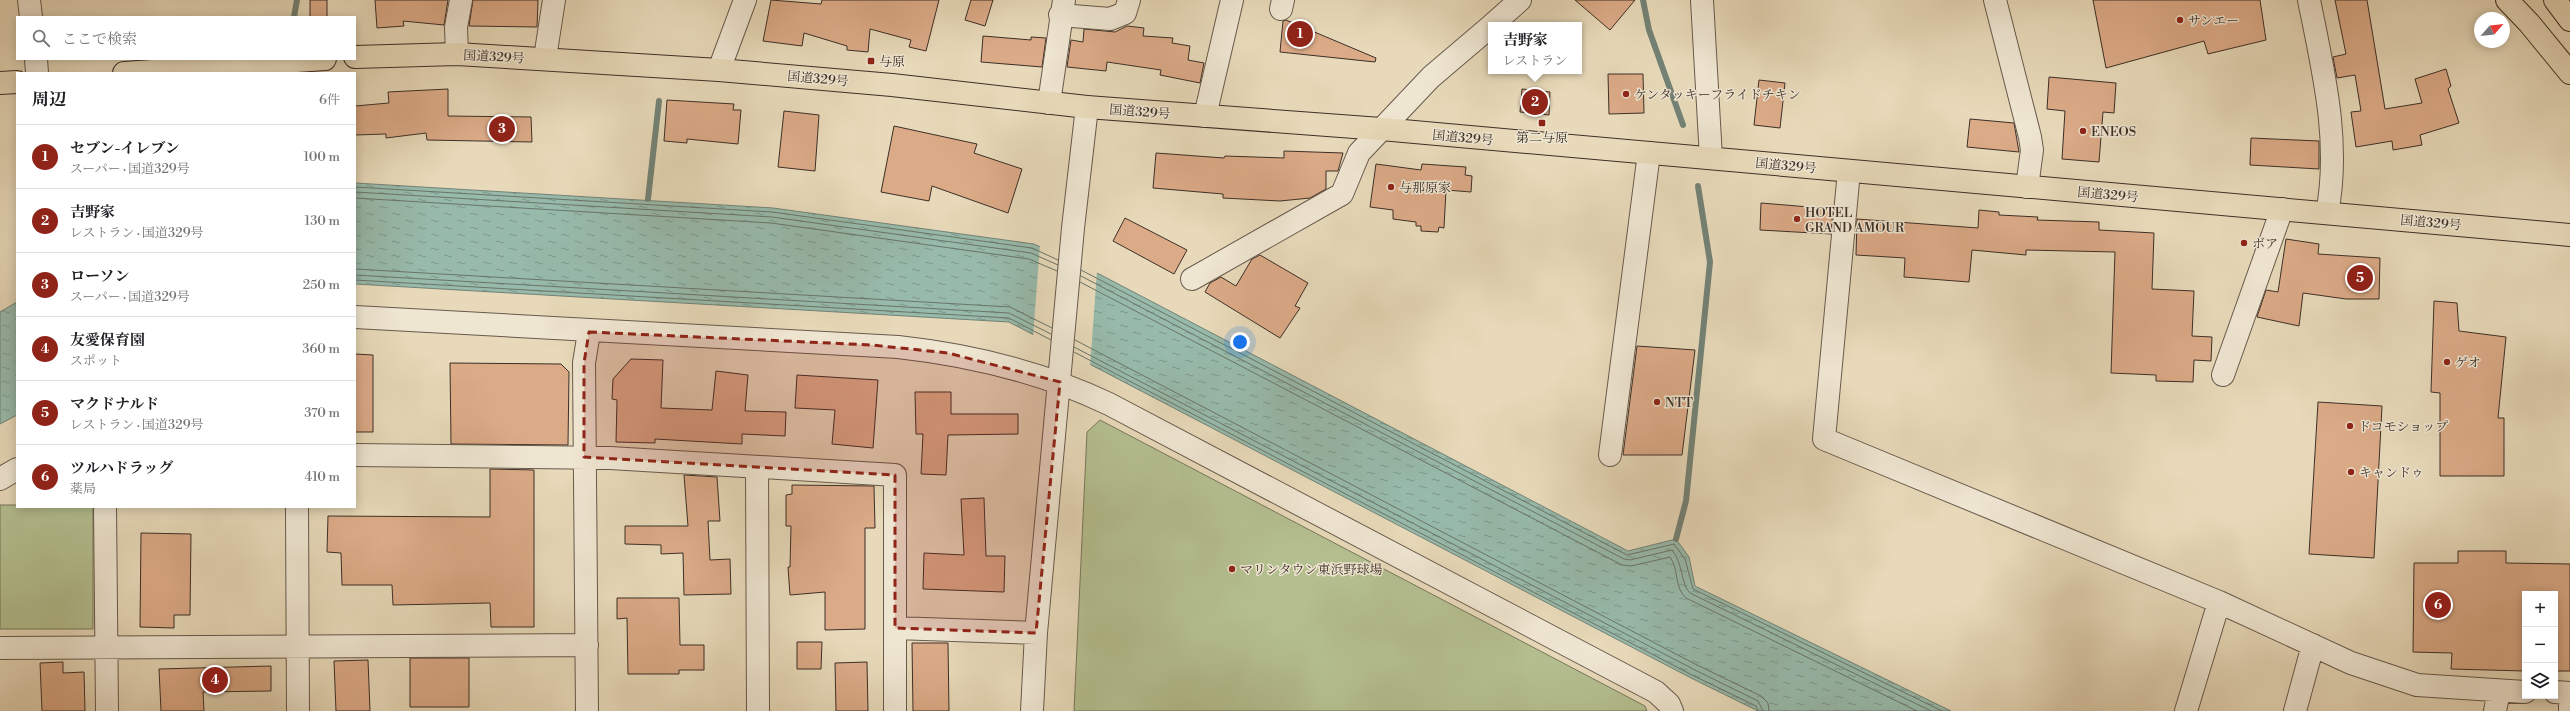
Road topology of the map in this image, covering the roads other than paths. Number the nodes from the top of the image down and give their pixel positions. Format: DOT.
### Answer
graph roads {
  1 [pos="29,0"];
  2 [pos="461,0"];
  3 [pos="554,0"];
  4 [pos="745,0"];
  5 [pos="1129,0"];
  6 [pos="1232,0"];
  7 [pos="1520,0"];
  8 [pos="1702,0"];
  9 [pos="1995,0"];
  10 [pos="2309,0"];
  11 [pos="2506,0"];
  12 [pos="2556,0"];
  13 [pos="1062,8"];
  14 [pos="31,16"];
  15 [pos="2570,20"];
  16 [pos="1494,22"];
  17 [pos="1488,28"];
  18 [pos="457,54"];
  19 [pos="356,57"];
  20 [pos="545,58"];
  21 [pos="36,60"];
  22 [pos="320,60"];
  23 [pos="289,67"];
  24 [pos="719,70"];
  25 [pos="37,72"];
  26 [pos="152,72"];
  27 [pos="2570,73"];
  28 [pos="16,82"];
  29 [pos="0,83"];
  30 [pos="1049,103"];
  31 [pos="1087,107"];
  32 [pos="1205,116"];
  33 [pos="1381,130"];
  34 [pos="1649,153"];
  35 [pos="1711,158"];
  36 [pos="1849,171"];
  37 [pos="2027,187"];
  38 [pos="2282,209"];
  39 [pos="2327,213"];
  40 [pos="2570,235"];
  41 [pos="1192,279"];
  42 [pos="356,317"];
  43 [pos="589,332"];
  44 [pos="2223,375"];
  45 [pos="1060,382"];
  46 [pos="356,455"];
  47 [pos="1610,455"];
  48 [pos="584,457"];
  49 [pos="757,467"];
  50 [pos="16,470"];
  51 [pos="0,479"];
  52 [pos="105,508"];
  53 [pos="297,508"];
  54 [pos="2219,602"];
  55 [pos="895,628"];
  56 [pos="1036,633"];
  57 [pos="587,645"];
  58 [pos="2313,645"];
  59 [pos="297,647"];
  60 [pos="0,648"];
  61 [pos="106,648"];
  62 [pos="2558,692"];
  63 [pos="2522,693"];
  64 [pos="2570,693"];
  65 [pos="2497,701"];
  66 [pos="2570,706"];
  67 [pos="107,711"];
  68 [pos="298,711"];
  69 [pos="587,711"];
  70 [pos="758,711"];
  71 [pos="895,711"];
  72 [pos="1032,711"];
  73 [pos="1672,711"];
  74 [pos="2186,711"];
  75 [pos="2295,711"];
  76 [pos="2570,711"];
  1 -- 14 [label="street"];
  2 -- 18 [label="street"];
  3 -- 20 [label="street"];
  4 -- 24 [label="street"];
  5 -- 13 [label="street"];
  6 -- 32 [label="street"];
  7 -- 16 [label="street"];
  8 -- 35 [label="street"];
  9 -- 37 [label="street"];
  10 -- 39 [label="street"];
  11 -- 27 [label="highway"];
  12 -- 15 [label="highway"];
  13 -- 30 [label="street"];
  17 -- 33 [label="street"];
  18 -- 19 [label="highway, 国道329号"];
  18 -- 20 [label="highway, 国道329号"];
  20 -- 24 [label="highway, 国道329号"];
  21 -- 25 [label="street"];
  22 -- 23 [label="highway"];
  23 -- 26 [label="highway"];
  24 -- 30 [label="highway, 国道329号"];
  28 -- 29 [label="highway"];
  30 -- 31 [label="highway, 国道329号"];
  31 -- 32 [label="highway, 国道329号"];
  31 -- 45 [label="street"];
  32 -- 33 [label="highway, 国道329号"];
  33 -- 34 [label="highway, 国道329号"];
  33 -- 41 [label="street"];
  34 -- 35 [label="highway, 国道329号"];
  34 -- 47 [label="street"];
  35 -- 36 [label="highway, 国道329号"];
  36 -- 37 [label="highway, 国道329号"];
  36 -- 54 [label="street"];
  37 -- 38 [label="highway, 国道329号"];
  38 -- 39 [label="highway, 国道329号"];
  38 -- 44 [label="street"];
  39 -- 40 [label="highway, 国道329号"];
  42 -- 43 [label="street"];
  43 -- 45 [label="street"];
  43 -- 48 [label="street"];
  45 -- 56 [label="street"];
  45 -- 73 [label="street"];
  46 -- 48 [label="street"];
  48 -- 49 [label="street"];
  48 -- 57 [label="street"];
  49 -- 55 [label="street"];
  49 -- 70 [label="street"];
  50 -- 51 [label="street"];
  52 -- 61 [label="street"];
  53 -- 59 [label="street"];
  54 -- 58 [label="street"];
  54 -- 74 [label="street"];
  55 -- 56 [label="street"];
  55 -- 71 [label="street"];
  56 -- 72 [label="street"];
  57 -- 59 [label="street"];
  57 -- 69 [label="street"];
  58 -- 65 [label="street"];
  58 -- 75 [label="street"];
  59 -- 61 [label="street"];
  59 -- 68 [label="street"];
  60 -- 61 [label="street"];
  61 -- 67 [label="street"];
  62 -- 64 [label="street"];
  63 -- 65 [label="street"];
  66 -- 76 [label="street"];
}
